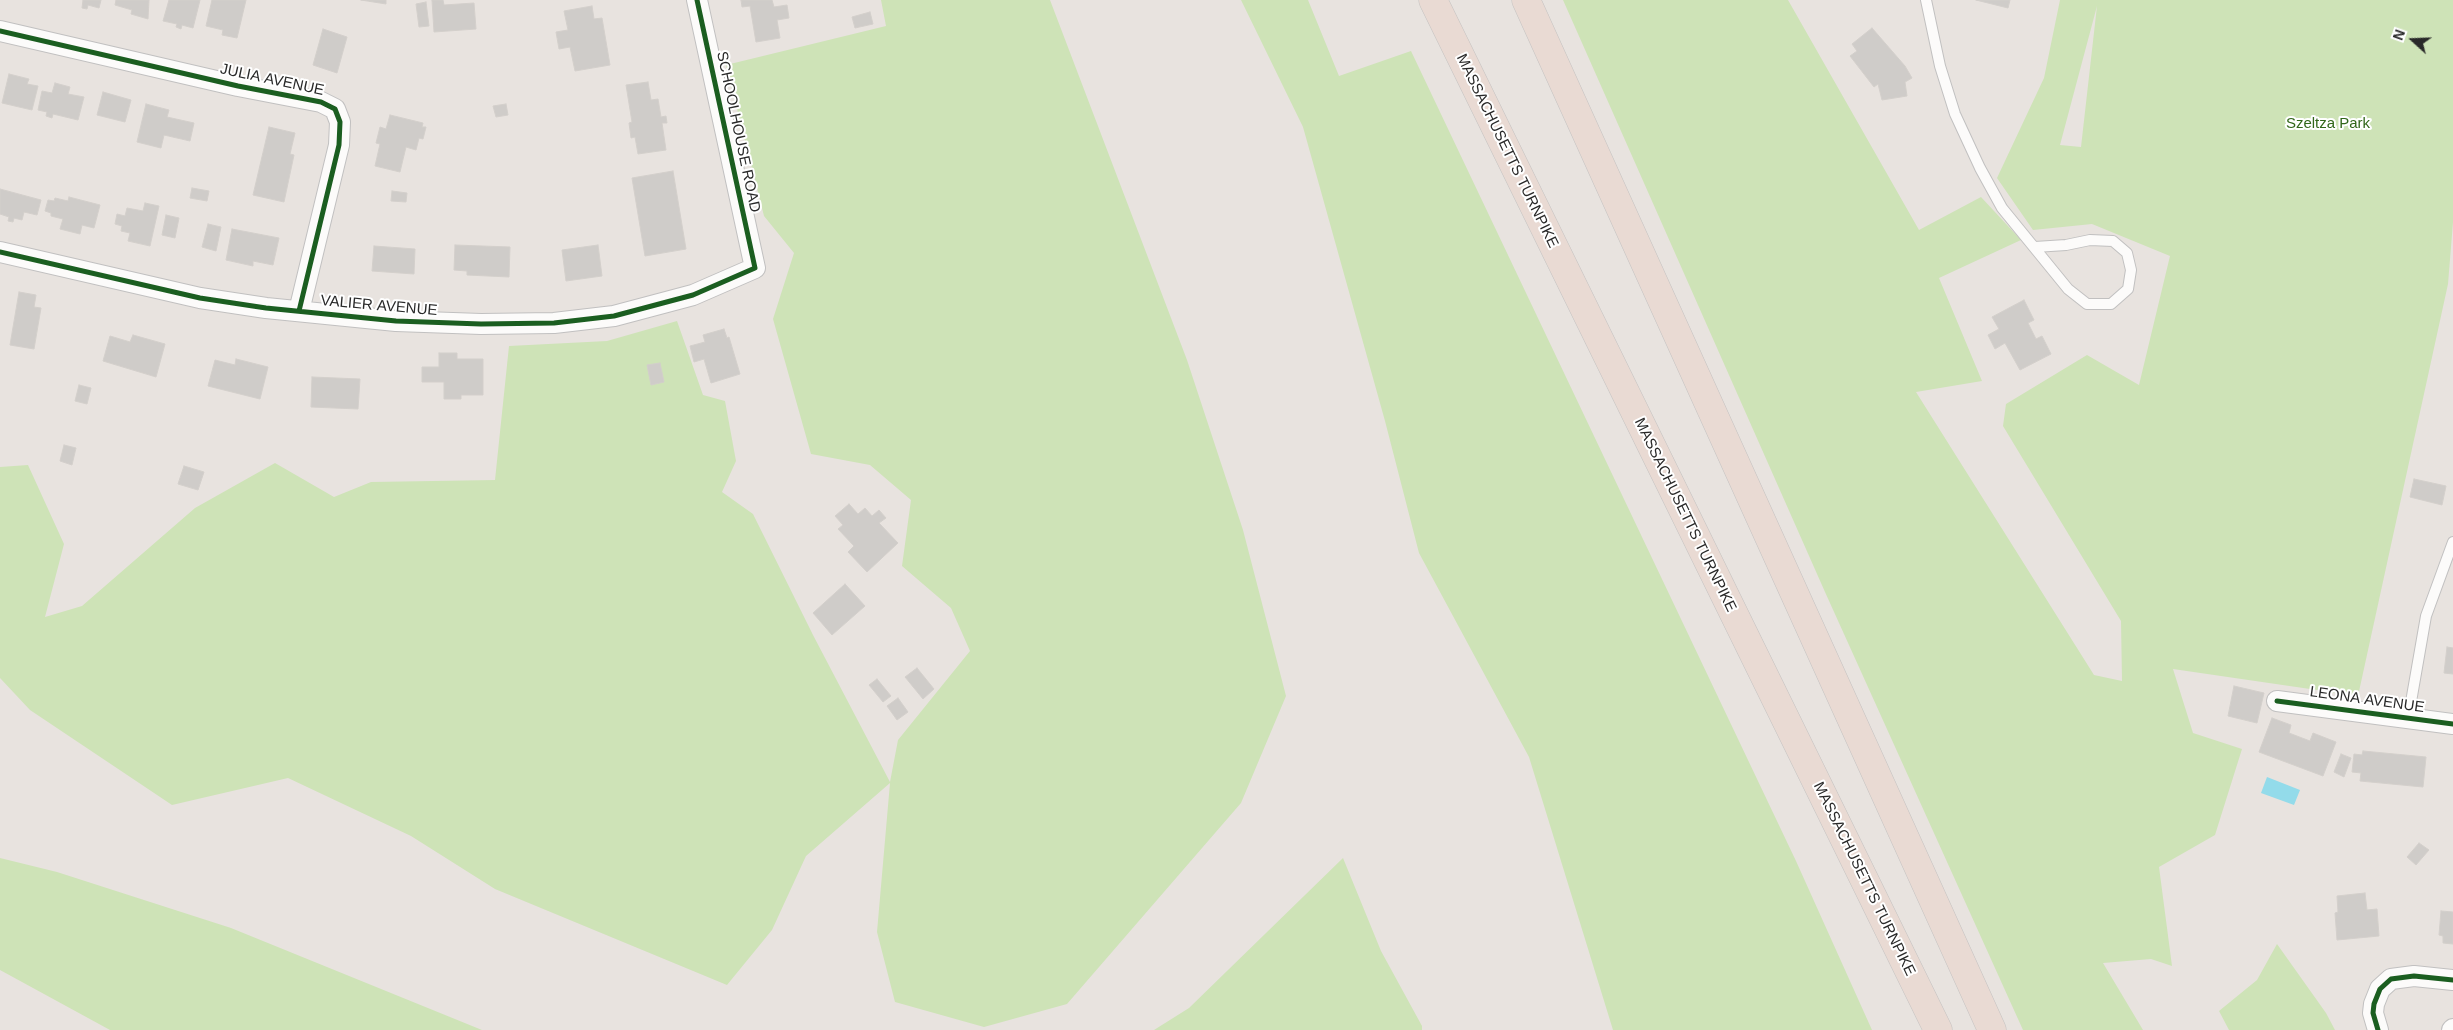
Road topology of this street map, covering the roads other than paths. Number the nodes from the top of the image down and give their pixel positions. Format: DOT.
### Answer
graph roads {
  1 [pos="697,0"];
  2 [pos="1433,0"];
  3 [pos="1526,0"];
  4 [pos="1926,0"];
  5 [pos="0,31"];
  6 [pos="2036,247"];
  7 [pos="0,252"];
  8 [pos="754,268"];
  9 [pos="299,312"];
  10 [pos="2453,542"];
  11 [pos="2277,701"];
  12 [pos="2408,719"];
  13 [pos="2453,724"];
  14 [pos="2453,980"];
  15 [pos="1938,1030"];
  16 [pos="1992,1030"];
  17 [pos="2378,1030"];
  1 -- 8 [label="street, SCHOOLHOUSE ROAD"];
  2 -- 15 [label="highway, MASSACHUSETTS TURNPIKE"];
  3 -- 16 [label="highway"];
  4 -- 6 [label="lane"];
  5 -- 9 [label="street, JULIA AVENUE"];
  6 -- 6 [label="lane"];
  7 -- 9 [label="street, VALIER AVENUE"];
  8 -- 9 [label="street, VALIER AVENUE"];
  10 -- 12 [label="lane"];
  11 -- 12 [label="street, LEONA AVENUE"];
  12 -- 13 [label="street, LEONA AVENUE"];
  14 -- 17 [label="street"];
}
